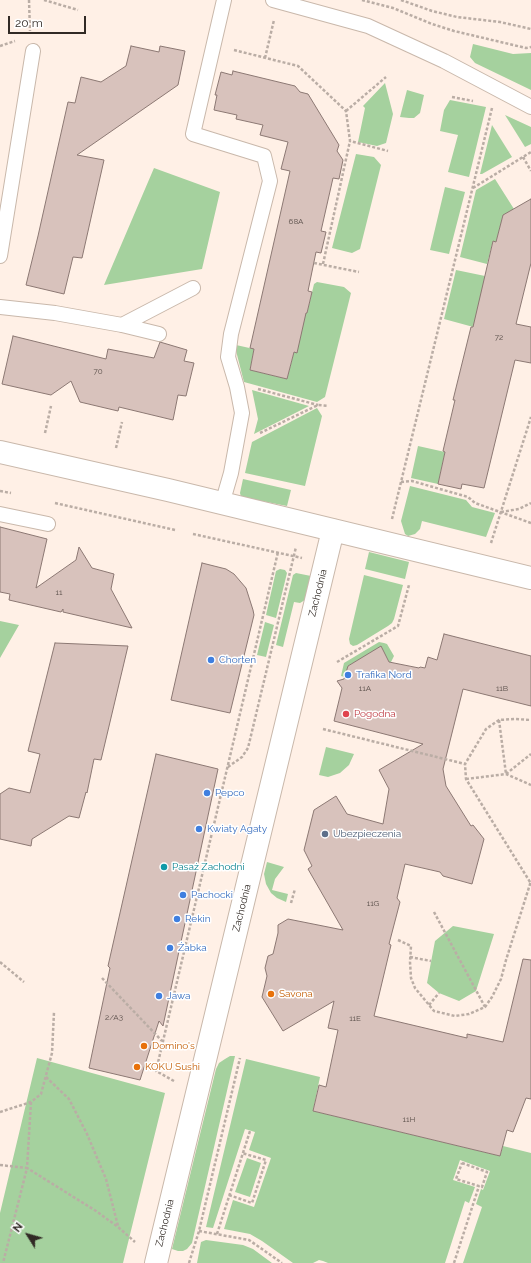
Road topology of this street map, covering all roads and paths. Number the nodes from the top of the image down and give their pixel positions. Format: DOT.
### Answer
graph roads {
  1 [pos="29,0"];
  2 [pos="44,0"];
  3 [pos="224,0"];
  4 [pos="273,0"];
  5 [pos="362,0"];
  6 [pos="401,0"];
  7 [pos="78,10"];
  8 [pos="275,16"];
  9 [pos="531,29"];
  10 [pos="31,36"];
  11 [pos="18,40"];
  12 [pos="0,46"];
  13 [pos="531,47"];
  14 [pos="228,49"];
  15 [pos="33,51"];
  16 [pos="265,58"];
  17 [pos="386,77"];
  18 [pos="452,97"];
  19 [pos="479,102"];
  20 [pos="493,105"];
  21 [pos="531,107"];
  22 [pos="346,111"];
  23 [pos="350,141"];
  24 [pos="388,150"];
  25 [pos="531,152"];
  26 [pos="523,157"];
  27 [pos="531,171"];
  28 [pos="472,188"];
  29 [pos="0,256"];
  30 [pos="314,263"];
  31 [pos="323,264"];
  32 [pos="360,272"];
  33 [pos="193,288"];
  34 [pos="0,307"];
  35 [pos="122,325"];
  36 [pos="159,334"];
  37 [pos="256,389"];
  38 [pos="318,405"];
  39 [pos="51,406"];
  40 [pos="328,406"];
  41 [pos="531,418"];
  42 [pos="122,422"];
  43 [pos="45,433"];
  44 [pos="257,434"];
  45 [pos="116,448"];
  46 [pos="0,452"];
  47 [pos="401,482"];
  48 [pos="0,491"];
  49 [pos="15,494"];
  50 [pos="53,503"];
  51 [pos="531,503"];
  52 [pos="222,504"];
  53 [pos="500,512"];
  54 [pos="0,514"];
  55 [pos="531,522"];
  56 [pos="48,524"];
  57 [pos="175,530"];
  58 [pos="334,530"];
  59 [pos="193,534"];
  60 [pos="386,543"];
  61 [pos="297,544"];
  62 [pos="278,552"];
  63 [pos="294,556"];
  64 [pos="304,558"];
  65 [pos="485,567"];
  66 [pos="531,578"];
  67 [pos="409,585"];
  68 [pos="337,662"];
  69 [pos="499,720"];
  70 [pos="531,720"];
  71 [pos="323,729"];
  72 [pos="531,754"];
  73 [pos="465,764"];
  74 [pos="228,767"];
  75 [pos="506,774"];
  76 [pos="466,779"];
  77 [pos="531,785"];
  78 [pos="531,882"];
  79 [pos="295,889"];
  80 [pos="291,902"];
  81 [pos="434,912"];
  82 [pos="398,940"];
  83 [pos="410,957"];
  84 [pos="431,961"];
  85 [pos="0,962"];
  86 [pos="102,978"];
  87 [pos="24,982"];
  88 [pos="439,993"];
  89 [pos="429,1005"];
  90 [pos="485,1007"];
  91 [pos="54,1012"];
  92 [pos="162,1041"];
  93 [pos="240,1058"];
  94 [pos="46,1077"];
  95 [pos="179,1084"];
  96 [pos="31,1102"];
  97 [pos="0,1112"];
  98 [pos="250,1131"];
  99 [pos="242,1153"];
  100 [pos="0,1165"];
  101 [pos="27,1168"];
  102 [pos="479,1186"];
  103 [pos="229,1195"];
  104 [pos="118,1227"];
  105 [pos="199,1231"];
  106 [pos="217,1234"];
  107 [pos="139,1245"];
  108 [pos="3,1263"];
  109 [pos="156,1263"];
  110 [pos="189,1263"];
  111 [pos="282,1263"];
  112 [pos="454,1263"];
  1 -- 10 [label="path"];
  2 -- 7 [label="path"];
  3 -- 52 [label="lane"];
  4 -- 21 [label="lane"];
  5 -- 13 [label="path"];
  6 -- 9 [label="path"];
  8 -- 16 [label="path"];
  11 -- 12 [label="path"];
  14 -- 16 [label="path"];
  15 -- 29 [label="lane"];
  16 -- 22 [label="path"];
  17 -- 22 [label="path"];
  18 -- 19 [label="path"];
  20 -- 28 [label="path"];
  22 -- 23 [label="path"];
  23 -- 24 [label="path"];
  23 -- 31 [label="path"];
  25 -- 26 [label="path"];
  26 -- 27 [label="path"];
  26 -- 28 [label="path"];
  28 -- 47 [label="path"];
  30 -- 31 [label="path"];
  31 -- 32 [label="path"];
  33 -- 35 [label="lane"];
  34 -- 35 [label="lane"];
  35 -- 36 [label="lane"];
  37 -- 38 [label="path"];
  38 -- 40 [label="path"];
  38 -- 44 [label="path"];
  39 -- 43 [label="path"];
  41 -- 53 [label="path"];
  42 -- 45 [label="path"];
  46 -- 52 [label="street"];
  47 -- 53 [label="path"];
  47 -- 60 [label="path"];
  48 -- 49 [label="path"];
  50 -- 57 [label="path"];
  51 -- 53 [label="path"];
  52 -- 58 [label="street"];
  53 -- 55 [label="path"];
  53 -- 65 [label="path"];
  54 -- 56 [label="lane"];
  58 -- 60 [label="street"];
  58 -- 109 [label="street, Zachodnia"];
  59 -- 62 [label="path"];
  60 -- 65 [label="street"];
  61 -- 63 [label="path"];
  62 -- 63 [label="path"];
  62 -- 74 [label="path"];
  63 -- 64 [label="path"];
  63 -- 74 [label="path"];
  65 -- 66 [label="street"];
  67 -- 68 [label="path"];
  69 -- 70 [label="path"];
  69 -- 73 [label="path"];
  69 -- 75 [label="path"];
  71 -- 73 [label="path"];
  72 -- 75 [label="path"];
  73 -- 76 [label="path"];
  74 -- 92 [label="path"];
  75 -- 76 [label="path"];
  75 -- 77 [label="path"];
  76 -- 78 [label="path"];
  78 -- 90 [label="path"];
  79 -- 80 [label="path"];
  81 -- 90 [label="path"];
  82 -- 83 [label="path"];
  83 -- 84 [label="path"];
  83 -- 89 [label="path"];
  85 -- 87 [label="path"];
  86 -- 92 [label="path"];
  88 -- 89 [label="path"];
  89 -- 90 [label="path"];
  91 -- 94 [label="path"];
  92 -- 95 [label="path"];
  93 -- 105 [label="path"];
  94 -- 96 [label="path"];
  94 -- 104 [label="path"];
  96 -- 97 [label="path"];
  96 -- 101 [label="path"];
  98 -- 99 [label="path"];
  99 -- 103 [label="path"];
  99 -- 103 [label="path"];
  100 -- 101 [label="path"];
  101 -- 104 [label="path"];
  101 -- 108 [label="path"];
  102 -- 102 [label="path"];
  102 -- 112 [label="path"];
  103 -- 106 [label="path"];
  104 -- 107 [label="path"];
  105 -- 106 [label="path"];
  105 -- 110 [label="path"];
  106 -- 111 [label="path"];
}
